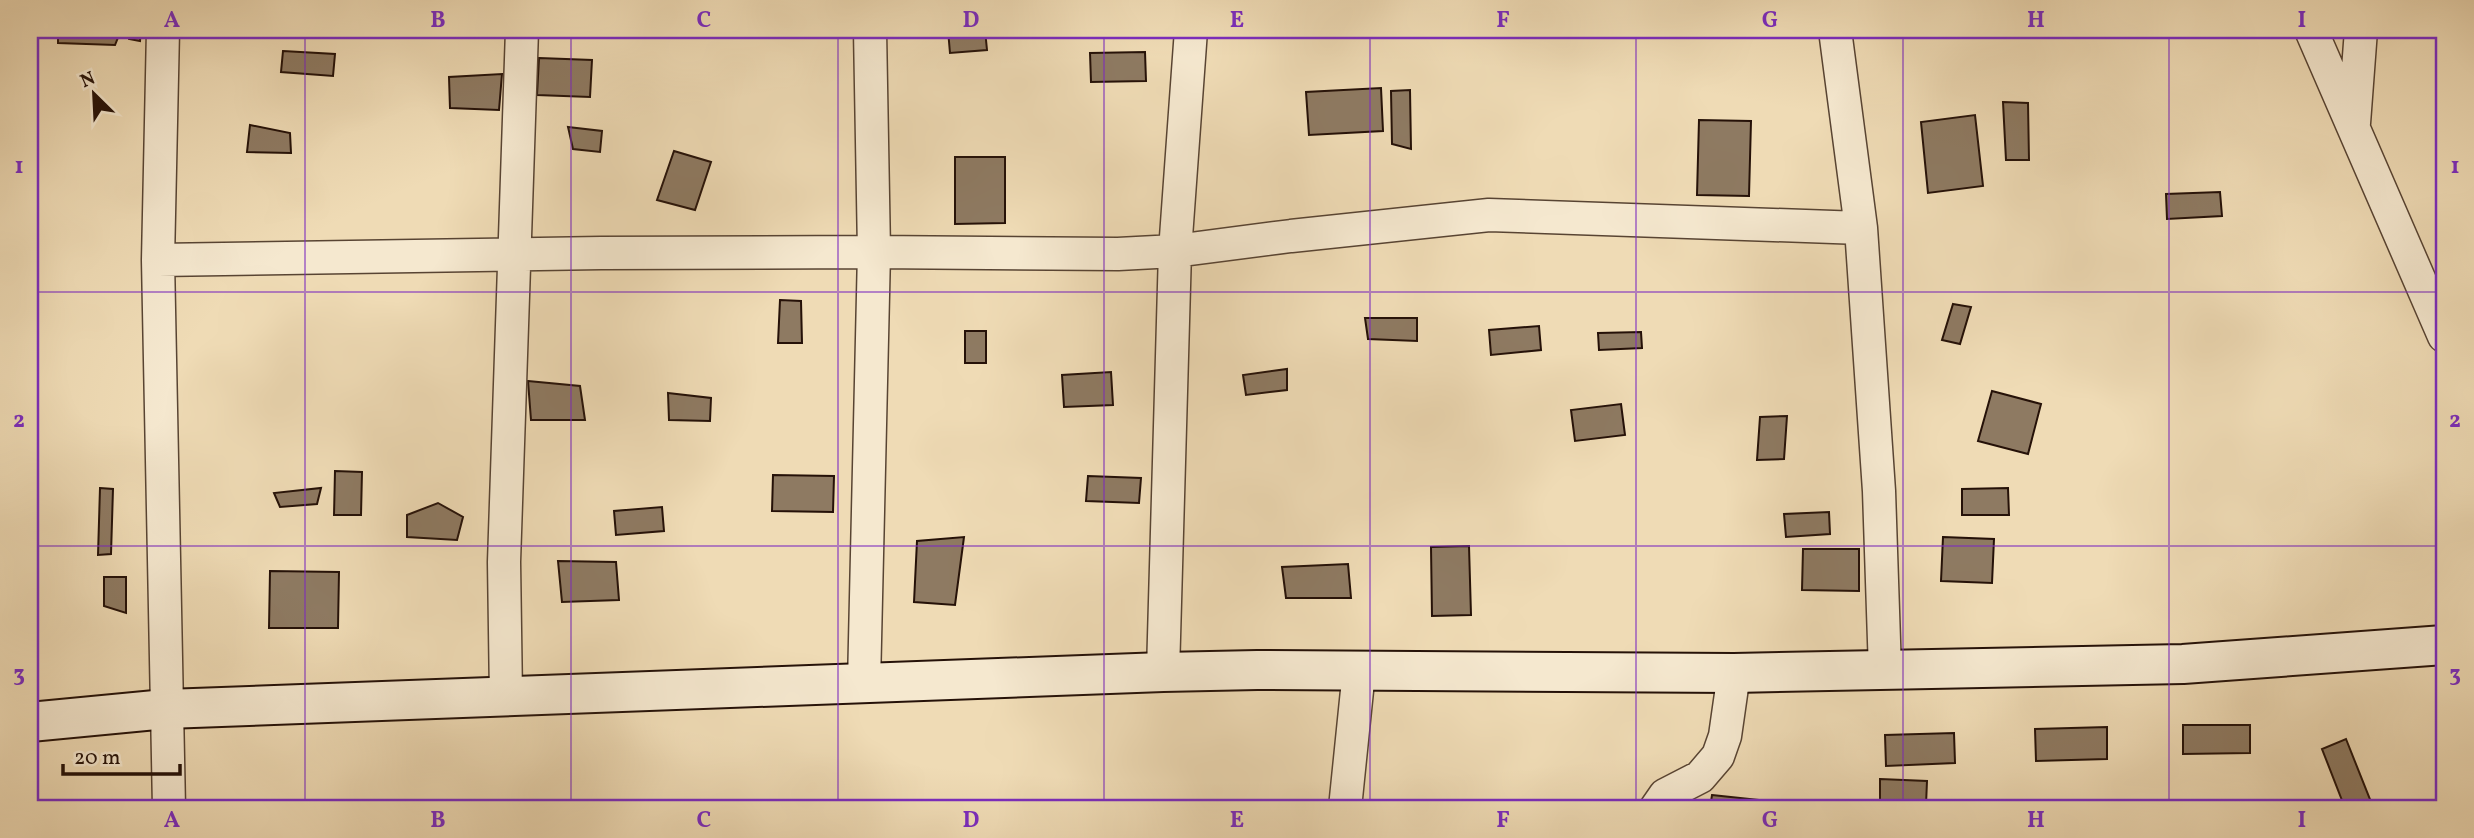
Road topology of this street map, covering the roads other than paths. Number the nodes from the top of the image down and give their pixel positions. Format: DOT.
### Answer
graph roads {
  1 [pos="163,30"];
  2 [pos="522,30"];
  3 [pos="870,30"];
  4 [pos="1191,30"];
  5 [pos="1835,30"];
  6 [pos="2311,30"];
  7 [pos="2361,30"];
  8 [pos="2354,127"];
  9 [pos="1861,228"];
  10 [pos="1175,251"];
  11 [pos="874,252"];
  12 [pos="513,255"];
  13 [pos="158,260"];
  14 [pos="2444,336"];
  15 [pos="2444,645"];
  16 [pos="1359,671"];
  17 [pos="1885,671"];
  18 [pos="1163,673"];
  19 [pos="1734,673"];
  20 [pos="864,684"];
  21 [pos="506,697"];
  22 [pos="166,709"];
  23 [pos="30,722"];
  24 [pos="169,808"];
  25 [pos="1345,808"];
  26 [pos="1656,808"];
  1 -- 13 [label="street"];
  2 -- 12 [label="street"];
  3 -- 11 [label="street"];
  4 -- 10 [label="street"];
  5 -- 9 [label="street"];
  6 -- 8 [label="street"];
  7 -- 8 [label="street"];
  8 -- 14 [label="street"];
  9 -- 10 [label="street"];
  9 -- 17 [label="street"];
  10 -- 11 [label="street"];
  10 -- 18 [label="street"];
  11 -- 12 [label="street"];
  11 -- 20 [label="street"];
  12 -- 13 [label="street"];
  12 -- 21 [label="street"];
  13 -- 22 [label="street"];
  15 -- 17 [label="main road"];
  16 -- 18 [label="main road"];
  16 -- 19 [label="main road"];
  16 -- 25 [label="street"];
  17 -- 19 [label="main road"];
  18 -- 20 [label="main road"];
  19 -- 26 [label="street"];
  20 -- 21 [label="main road"];
  21 -- 22 [label="main road"];
  22 -- 23 [label="main road"];
  22 -- 24 [label="street"];
}
